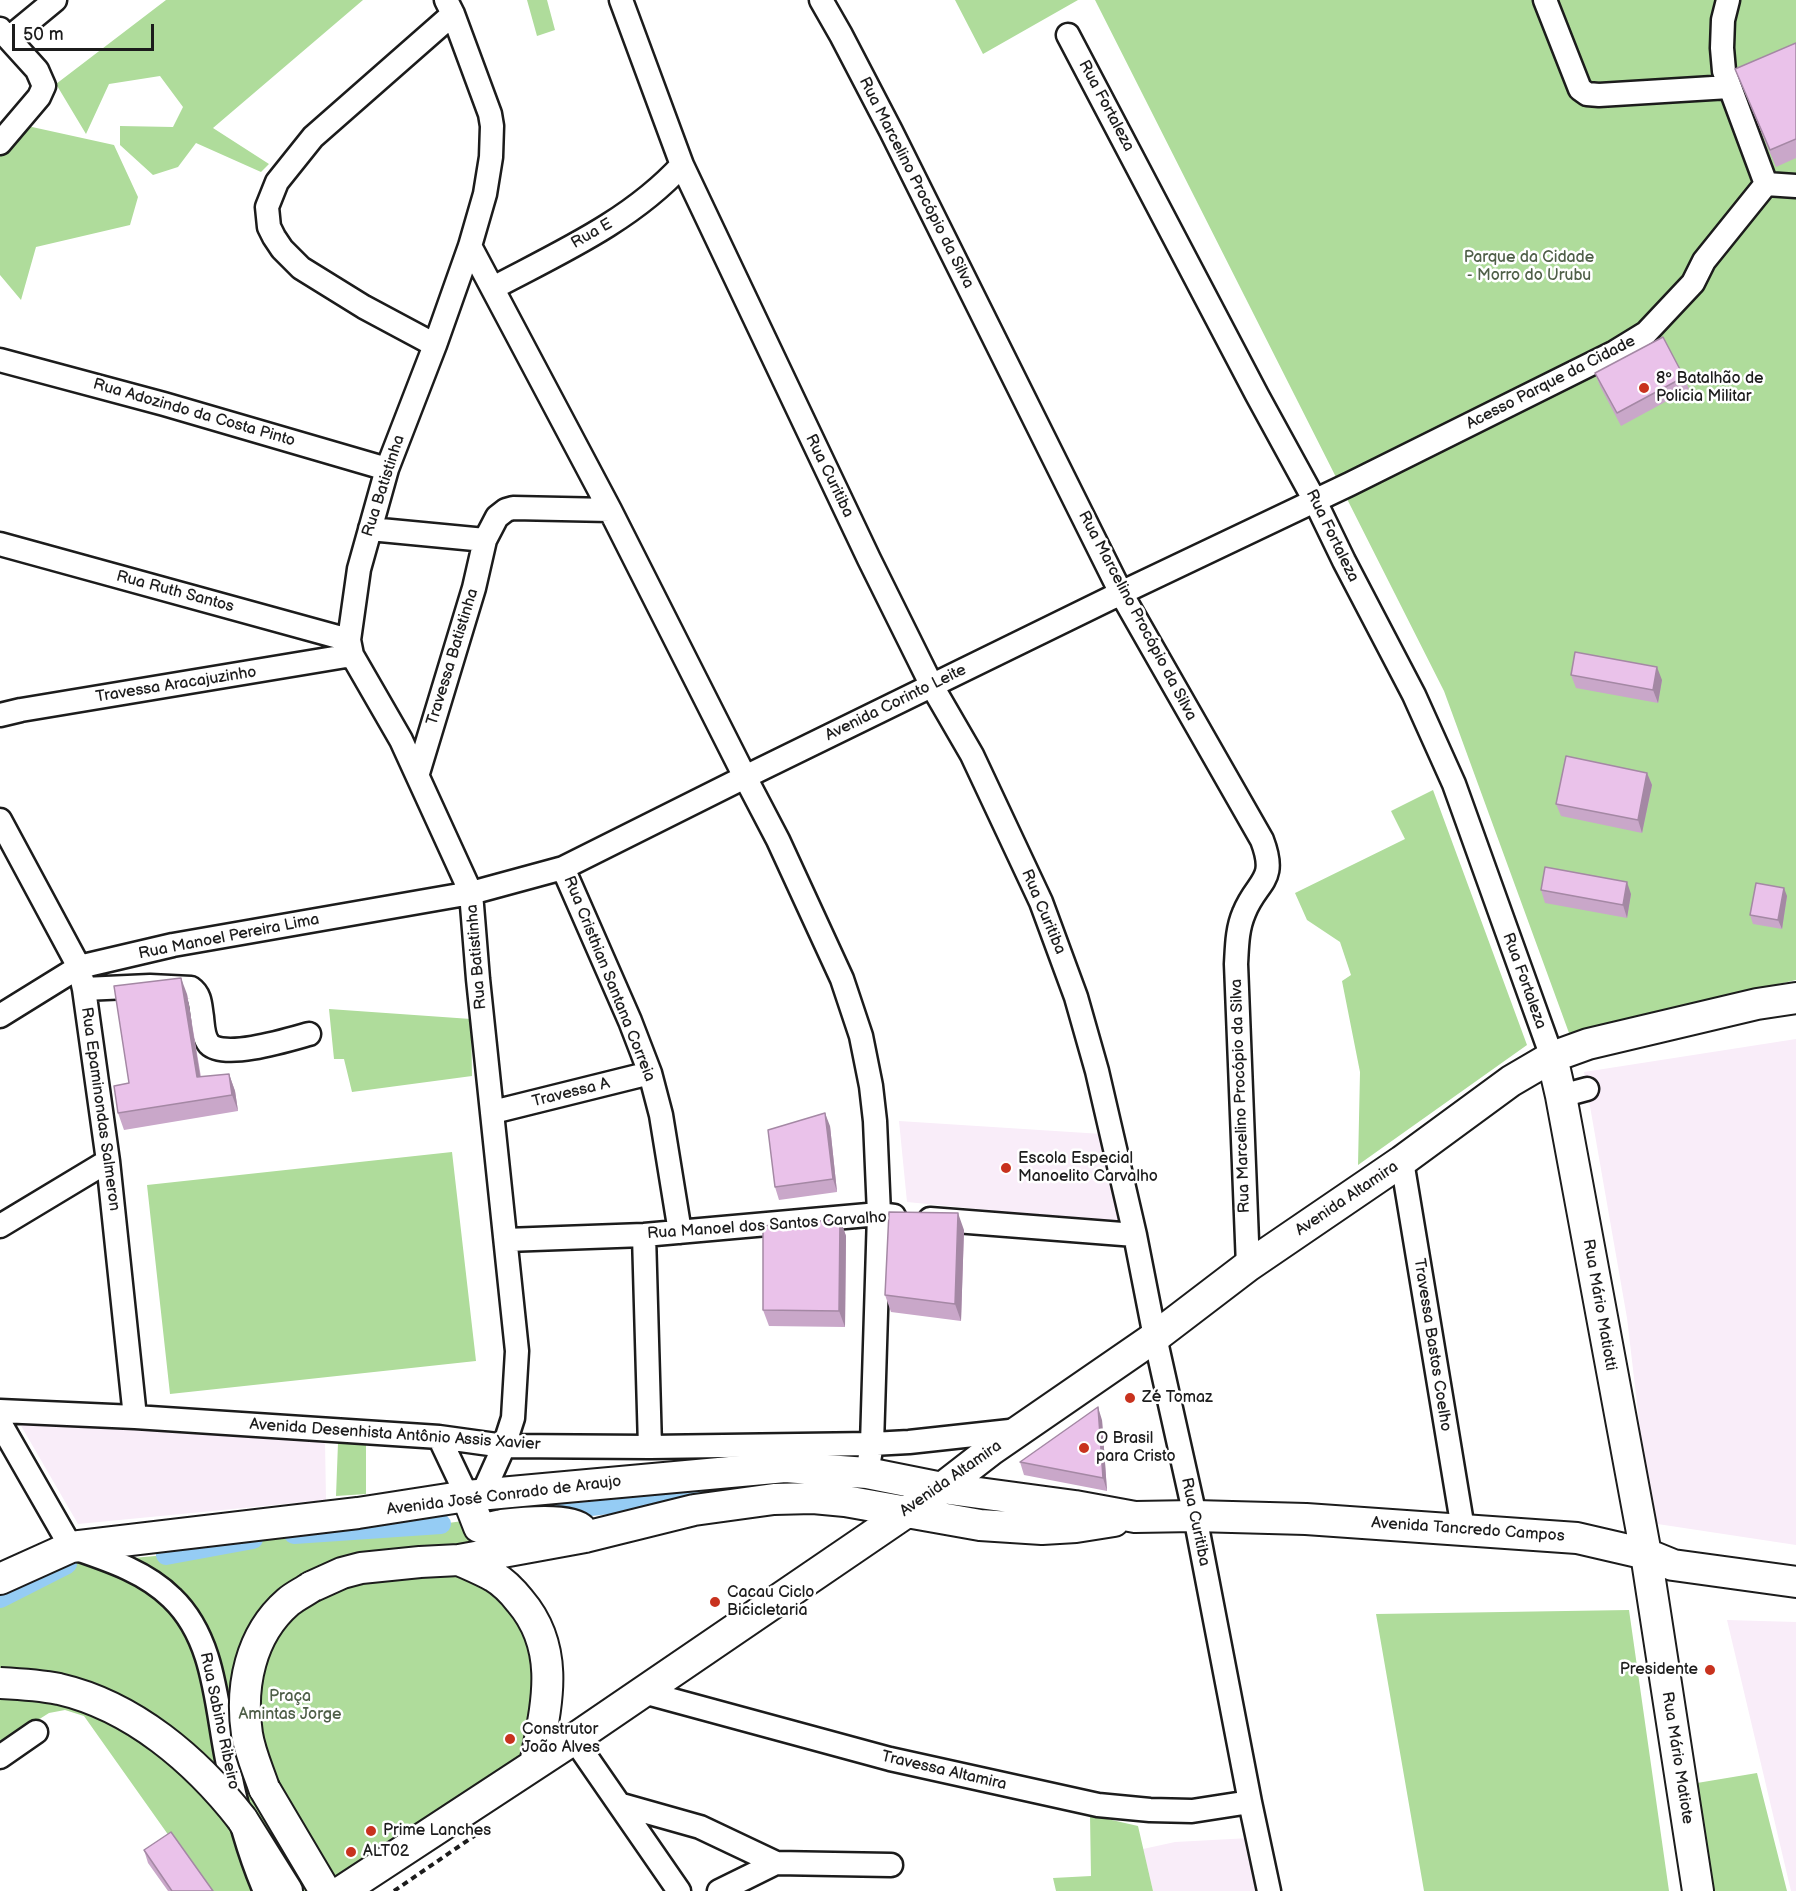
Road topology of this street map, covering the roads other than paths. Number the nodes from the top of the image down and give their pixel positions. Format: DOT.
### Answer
graph roads {
  1 [pos="55,0"];
  2 [pos="621,0"];
  3 [pos="821,0"];
  4 [pos="1545,0"];
  5 [pos="1728,0"];
  6 [pos="449,7"];
  7 [pos="4,33"];
  8 [pos="1068,35"];
  9 [pos="1729,87"];
  10 [pos="0,143"];
  11 [pos="682,165"];
  12 [pos="1766,183"];
  13 [pos="1796,186"];
  14 [pos="470,246"];
  15 [pos="493,288"];
  16 [pos="435,345"];
  17 [pos="0,360"];
  18 [pos="387,469"];
  19 [pos="1315,501"];
  20 [pos="610,510"];
  21 [pos="370,529"];
  22 [pos="485,540"];
  23 [pos="0,544"];
  24 [pos="1121,593"];
  25 [pos="351,647"];
  26 [pos="932,686"];
  27 [pos="0,715"];
  28 [pos="418,773"];
  29 [pos="744,777"];
  30 [pos="0,820"];
  31 [pos="563,868"];
  32 [pos="471,893"];
  33 [pos="79,967"];
  34 [pos="84,989"];
  35 [pos="1796,998"];
  36 [pos="0,1016"];
  37 [pos="309,1034"];
  38 [pos="1552,1057"];
  39 [pos="650,1073"];
  40 [pos="493,1112"];
  41 [pos="108,1161"];
  42 [pos="1402,1161"];
  43 [pos="879,1214"];
  44 [pos="0,1226"];
  45 [pos="680,1232"];
  46 [pos="644,1235"];
  47 [pos="1135,1235"];
  48 [pos="506,1240"];
  49 [pos="1248,1266"];
  50 [pos="1155,1337"];
  51 [pos="0,1411"];
  52 [pos="135,1417"];
  53 [pos="0,1423"];
  54 [pos="1022,1430"];
  55 [pos="439,1437"];
  56 [pos="872,1444"];
  57 [pos="504,1446"];
  58 [pos="650,1447"];
  59 [pos="867,1473"];
  60 [pos="942,1488"];
  61 [pos="475,1496"];
  62 [pos="905,1512"];
  63 [pos="1195,1516"];
  64 [pos="1135,1517"];
  65 [pos="1463,1529"];
  66 [pos="585,1538"];
  67 [pos="71,1547"];
  68 [pos="1646,1554"];
  69 [pos="459,1560"];
  70 [pos="0,1579"];
  71 [pos="1796,1582"];
  72 [pos="0,1683"];
  73 [pos="643,1692"];
  74 [pos="36,1732"];
  75 [pos="574,1739"];
  76 [pos="0,1757"];
  77 [pos="536,1764"];
  78 [pos="1250,1802"];
  79 [pos="622,1805"];
  80 [pos="776,1863"];
  81 [pos="891,1865"];
  82 [pos="265,1891"];
  83 [pos="287,1891"];
  84 [pos="339,1891"];
  85 [pos="679,1891"];
  86 [pos="719,1891"];
  87 [pos="1269,1891"];
  88 [pos="1698,1891"];
  1 -- 7 [label="street"];
  2 -- 11 [label="street, Rua Curitiba"];
  3 -- 24 [label="street, Rua Marcelino Procópio da Silva"];
  4 -- 9 [label="street"];
  5 -- 9 [label="street"];
  6 -- 14 [label="street"];
  6 -- 16 [label="street"];
  7 -- 10 [label="street"];
  8 -- 19 [label="street, Rua Fortaleza"];
  9 -- 12 [label="street"];
  11 -- 15 [label="street, Rua E"];
  11 -- 26 [label="street, Rua Curitiba"];
  12 -- 13 [label="street"];
  12 -- 19 [label="street, Acesso Parque da Cidade"];
  14 -- 15 [label="street"];
  14 -- 16 [label="street"];
  15 -- 20 [label="street"];
  16 -- 18 [label="street, Rua Batistinha"];
  17 -- 18 [label="street, Rua Adozindo da Costa Pinto"];
  18 -- 21 [label="street, Rua Batistinha"];
  19 -- 24 [label="street, Avenida Corinto Leite"];
  19 -- 38 [label="street, Rua Fortaleza"];
  20 -- 22 [label="street, Travessa Batistinha"];
  20 -- 29 [label="street"];
  21 -- 22 [label="street"];
  21 -- 25 [label="street, Rua Batistinha"];
  22 -- 28 [label="street, Travessa Batistinha"];
  23 -- 25 [label="street, Rua Ruth Santos"];
  24 -- 26 [label="street, Avenida Corinto Leite"];
  24 -- 49 [label="street, Rua Marcelino Procópio da Silva"];
  25 -- 27 [label="street, Travessa Aracajuzinho"];
  25 -- 28 [label="street, Rua Batistinha"];
  26 -- 29 [label="street, Avenida Corinto Leite"];
  26 -- 47 [label="street, Rua Curitiba"];
  28 -- 32 [label="street, Rua Batistinha"];
  29 -- 31 [label="street, Avenida Corinto Leite"];
  29 -- 43 [label="street"];
  30 -- 33 [label="street, Rua Epaminondas Salmeron"];
  31 -- 32 [label="street, Avenida Corinto Leite"];
  31 -- 39 [label="street, Rua Cristhian Santana Correia"];
  32 -- 33 [label="street, Rua Manoel Pereira Lima"];
  32 -- 40 [label="street, Rua Batistinha"];
  33 -- 34 [label="street, Rua Epaminondas Salmeron"];
  33 -- 36 [label="street, Rua Manoel Pereira Lima"];
  34 -- 37 [label="street"];
  34 -- 41 [label="street, Rua Epaminondas Salmeron"];
  35 -- 38 [label="main road, Avenida Altamira"];
  38 -- 42 [label="main road, Avenida Altamira"];
  38 -- 68 [label="main road, Rua Mário Matiotti"];
  39 -- 40 [label="street, Travessa A"];
  39 -- 45 [label="street, Rua Cristhian Santana Correia"];
  40 -- 48 [label="street, Rua Batistinha"];
  41 -- 44 [label="street"];
  41 -- 52 [label="street, Rua Epaminondas Salmeron"];
  42 -- 49 [label="main road, Avenida Altamira"];
  42 -- 65 [label="street, Travessa Bastos Coelho"];
  43 -- 45 [label="street, Rua Manoel dos Santos Carvalho"];
  43 -- 47 [label="street, Rua Manoel dos Santos Carvalho"];
  43 -- 56 [label="street"];
  45 -- 46 [label="street, Rua Manoel dos Santos Carvalho"];
  46 -- 48 [label="street, Rua Manoel dos Santos Carvalho"];
  46 -- 58 [label="street"];
  47 -- 50 [label="street, Rua Curitiba"];
  48 -- 57 [label="street, Rua Batistinha"];
  49 -- 50 [label="main road, Avenida Altamira"];
  50 -- 54 [label="main road, Avenida Altamira"];
  50 -- 63 [label="street, Rua Curitiba"];
  51 -- 52 [label="street, Avenida Desenhista Antônio Assis Xavier"];
  52 -- 55 [label="street, Avenida Desenhista Antônio Assis Xavier"];
  53 -- 67 [label="street"];
  54 -- 56 [label="street, Avenida Desenhista Antônio Assis Xavier"];
  54 -- 60 [label="main road, Avenida Altamira"];
  55 -- 57 [label="street, Avenida Desenhista Antônio Assis Xavier"];
  55 -- 61 [label="street"];
  56 -- 58 [label="street, Avenida Desenhista Antônio Assis Xavier"];
  56 -- 59 [label="street"];
  57 -- 58 [label="street, Avenida Desenhista Antônio Assis Xavier"];
  57 -- 61 [label="street, Rua Batistinha"];
  59 -- 60 [label="main road, Avenida José Conrado de Araujo"];
  59 -- 61 [label="main road, Avenida José Conrado de Araujo"];
  60 -- 62 [label="main road, Avenida Altamira"];
  60 -- 64 [label="main road, Avenida Tancredo Campos"];
  61 -- 66 [label="main road"];
  61 -- 67 [label="main road, Avenida José Conrado de Araujo"];
  62 -- 64 [label="main road, Avenida Tancredo Campos"];
  62 -- 66 [label="main road"];
  62 -- 73 [label="main road, Avenida Altamira"];
  63 -- 64 [label="main road, Avenida Tancredo Campos"];
  63 -- 65 [label="main road, Avenida Tancredo Campos"];
  63 -- 78 [label="street, Rua Curitiba"];
  65 -- 68 [label="main road, Avenida Tancredo Campos"];
  66 -- 69 [label="main road"];
  67 -- 70 [label="main road, Avenida José Conrado de Araujo"];
  67 -- 82 [label="street, Rua Sabino Ribeiro"];
  68 -- 71 [label="main road, Avenida Tancredo Campos"];
  68 -- 88 [label="main road, Rua Mário Matiote"];
  69 -- 77 [label="main road"];
  69 -- 84 [label="main road, bridge"];
  72 -- 83 [label="main road, bridge"];
  73 -- 75 [label="main road, Avenida Altamira"];
  73 -- 78 [label="street, Travessa Altamira"];
  74 -- 76 [label="street"];
  75 -- 77 [label="main road, Avenida Altamira"];
  75 -- 79 [label="street"];
  77 -- 84 [label="main road, Avenida Altamira"];
  78 -- 87 [label="street, Rua Curitiba"];
  79 -- 80 [label="street"];
  79 -- 85 [label="street"];
  80 -- 81 [label="street"];
  80 -- 86 [label="street"];
}
